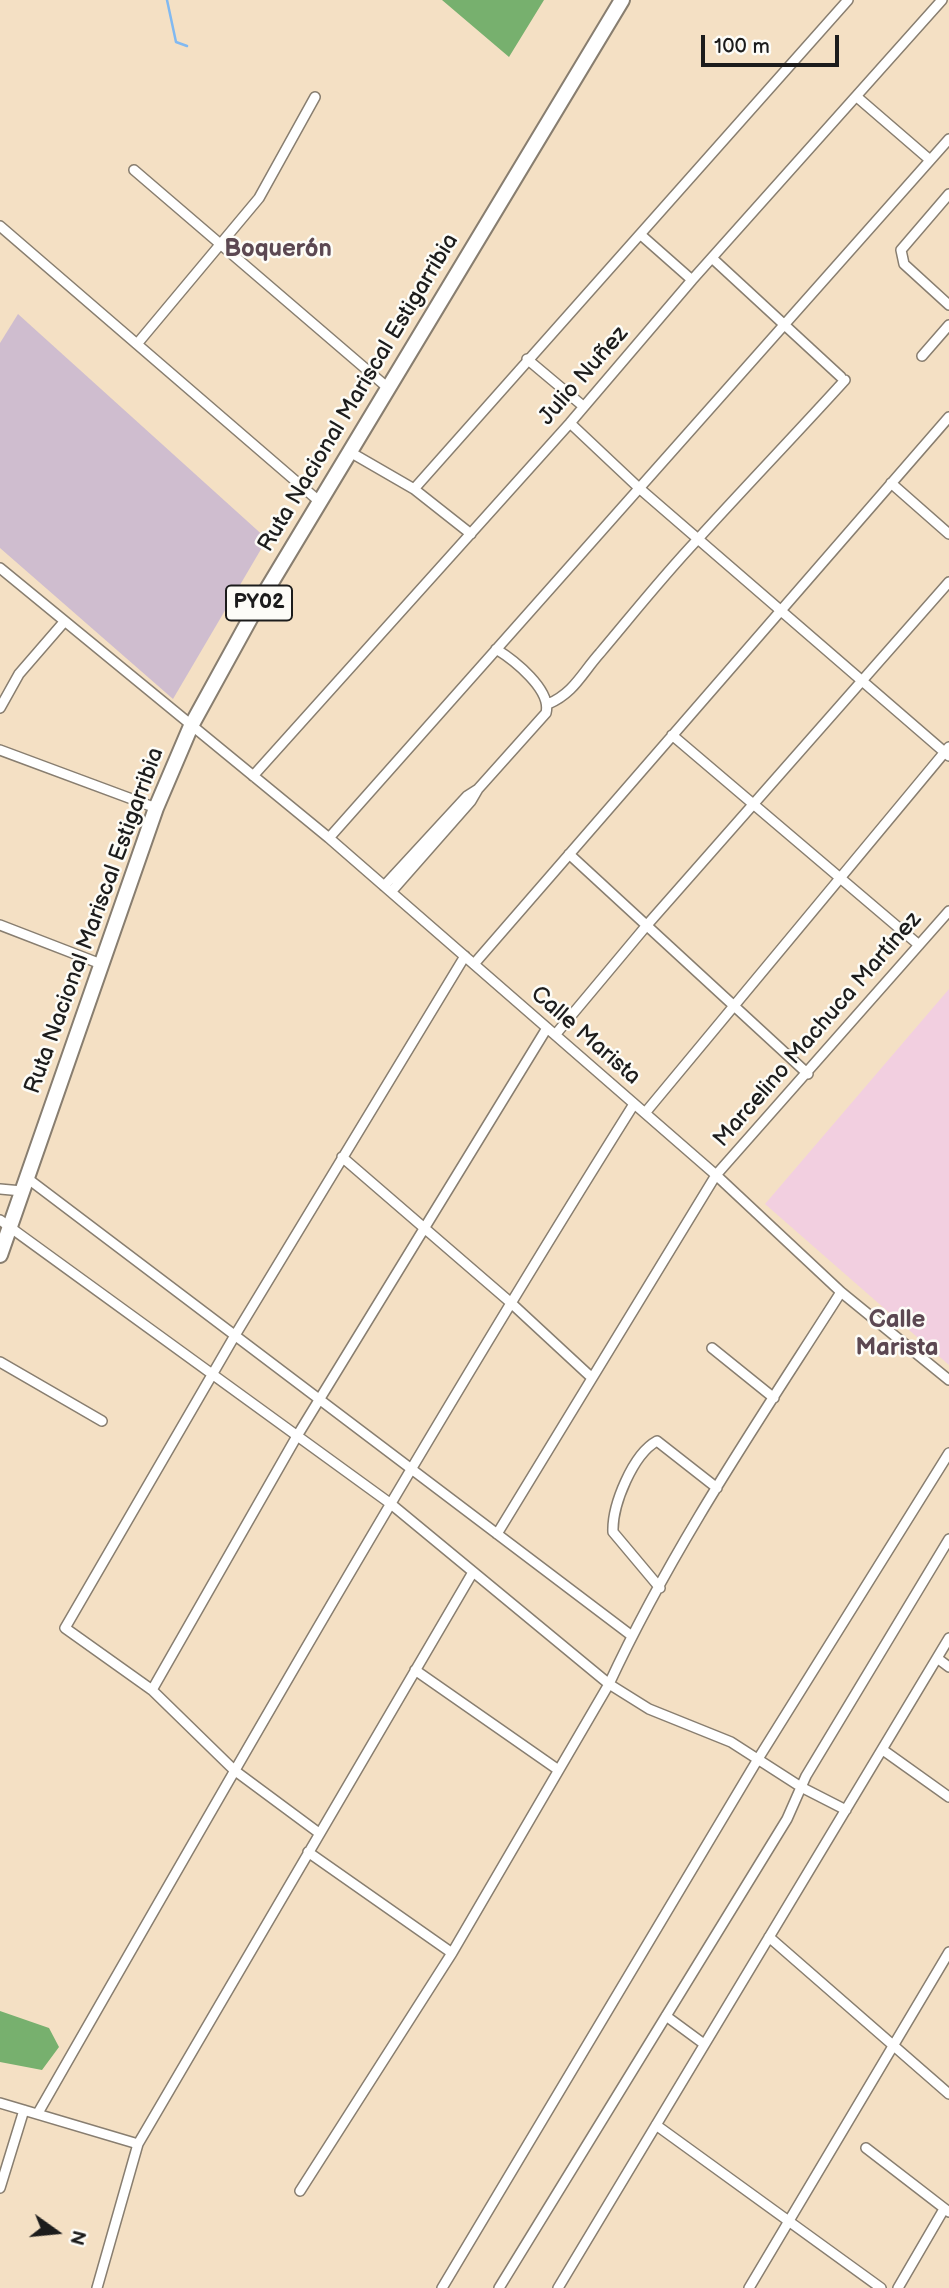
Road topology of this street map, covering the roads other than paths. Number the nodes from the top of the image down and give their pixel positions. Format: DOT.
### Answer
graph roads {
  1 [pos="622,0"];
  2 [pos="848,0"];
  3 [pos="942,0"];
  4 [pos="315,97"];
  5 [pos="857,97"];
  6 [pos="949,139"];
  7 [pos="930,160"];
  8 [pos="134,170"];
  9 [pos="949,194"];
  10 [pos="0,226"];
  11 [pos="641,235"];
  12 [pos="221,246"];
  13 [pos="712,258"];
  14 [pos="692,280"];
  15 [pos="949,305"];
  16 [pos="785,324"];
  17 [pos="949,325"];
  18 [pos="137,344"];
  19 [pos="922,356"];
  20 [pos="527,359"];
  21 [pos="388,388"];
  22 [pos="583,406"];
  23 [pos="949,417"];
  24 [pos="570,423"];
  25 [pos="350,452"];
  26 [pos="891,483"];
  27 [pos="639,488"];
  28 [pos="414,489"];
  29 [pos="320,502"];
  30 [pos="471,534"];
  31 [pos="949,534"];
  32 [pos="697,539"];
  33 [pos="0,568"];
  34 [pos="949,582"];
  35 [pos="780,610"];
  36 [pos="64,622"];
  37 [pos="496,649"];
  38 [pos="862,681"];
  39 [pos="548,704"];
  40 [pos="0,708"];
  41 [pos="191,726"];
  42 [pos="672,735"];
  43 [pos="0,750"];
  44 [pos="948,752"];
  45 [pos="253,776"];
  46 [pos="753,804"];
  47 [pos="156,808"];
  48 [pos="328,838"];
  49 [pos="569,854"];
  50 [pos="841,878"];
  51 [pos="387,889"];
  52 [pos="949,911"];
  53 [pos="0,925"];
  54 [pos="647,925"];
  55 [pos="919,945"];
  56 [pos="465,956"];
  57 [pos="102,964"];
  58 [pos="474,964"];
  59 [pos="733,1005"];
  60 [pos="547,1027"];
  61 [pos="555,1035"];
  62 [pos="808,1074"];
  63 [pos="634,1104"];
  64 [pos="645,1113"];
  65 [pos="342,1157"];
  66 [pos="716,1175"];
  67 [pos="24,1184"];
  68 [pos="0,1189"];
  69 [pos="6,1222"];
  70 [pos="425,1226"];
  71 [pos="0,1255"];
  72 [pos="841,1292"];
  73 [pos="510,1301"];
  74 [pos="234,1337"];
  75 [pos="712,1348"];
  76 [pos="0,1362"];
  77 [pos="214,1374"];
  78 [pos="591,1377"];
  79 [pos="949,1380"];
  80 [pos="774,1398"];
  81 [pos="320,1400"];
  82 [pos="102,1421"];
  83 [pos="298,1436"];
  84 [pos="949,1453"];
  85 [pos="413,1470"];
  86 [pos="717,1488"];
  87 [pos="391,1504"];
  88 [pos="497,1534"];
  89 [pos="949,1539"];
  90 [pos="473,1573"];
  91 [pos="660,1588"];
  92 [pos="632,1636"];
  93 [pos="949,1638"];
  94 [pos="937,1658"];
  95 [pos="949,1667"];
  96 [pos="415,1670"];
  97 [pos="609,1684"];
  98 [pos="152,1690"];
  99 [pos="883,1750"];
  100 [pos="758,1759"];
  101 [pos="557,1769"];
  102 [pos="234,1770"];
  103 [pos="801,1787"];
  104 [pos="949,1797"];
  105 [pos="846,1810"];
  106 [pos="319,1833"];
  107 [pos="308,1852"];
  108 [pos="769,1937"];
  109 [pos="949,1952"];
  110 [pos="452,1953"];
  111 [pos="666,2016"];
  112 [pos="704,2044"];
  113 [pos="893,2047"];
  114 [pos="949,2094"];
  115 [pos="0,2102"];
  116 [pos="24,2110"];
  117 [pos="38,2113"];
  118 [pos="656,2125"];
  119 [pos="138,2144"];
  120 [pos="866,2148"];
  121 [pos="0,2188"];
  122 [pos="300,2191"];
  123 [pos="947,2210"];
  124 [pos="788,2221"];
  125 [pos="97,2288"];
  126 [pos="442,2288"];
  127 [pos="499,2288"];
  128 [pos="558,2288"];
  129 [pos="749,2288"];
  130 [pos="881,2288"];
  131 [pos="898,2288"];
  1 -- 21 [label="main road, Ruta Nacional Mariscal Estigarribia / PY02"];
  2 -- 11 [label="street"];
  3 -- 5 [label="street, Julio Nuñez"];
  4 -- 12 [label="street"];
  5 -- 7 [label="street"];
  5 -- 13 [label="street, Julio Nuñez"];
  6 -- 7 [label="street"];
  7 -- 16 [label="street"];
  8 -- 12 [label="street"];
  9 -- 15 [label="street"];
  10 -- 18 [label="street"];
  11 -- 14 [label="street"];
  11 -- 20 [label="street"];
  12 -- 18 [label="street"];
  12 -- 21 [label="street"];
  13 -- 14 [label="street, Julio Nuñez"];
  13 -- 16 [label="street"];
  14 -- 22 [label="street, Julio Nuñez"];
  16 -- 27 [label="street"];
  16 -- 32 [label="street"];
  17 -- 19 [label="street"];
  18 -- 29 [label="street"];
  20 -- 22 [label="street"];
  20 -- 28 [label="street"];
  21 -- 25 [label="main road, Ruta Nacional Mariscal Estigarribia / PY02"];
  22 -- 24 [label="street, Julio Nuñez"];
  23 -- 26 [label="street"];
  24 -- 27 [label="street"];
  24 -- 30 [label="street, Julio Nuñez"];
  25 -- 28 [label="street"];
  25 -- 29 [label="main road, Ruta Nacional Mariscal Estigarribia / PY02"];
  26 -- 31 [label="street"];
  26 -- 35 [label="street"];
  27 -- 32 [label="street"];
  27 -- 37 [label="street"];
  28 -- 30 [label="street"];
  29 -- 41 [label="main road, Ruta Nacional Mariscal Estigarribia / PY02"];
  30 -- 45 [label="street, Julio Nuñez"];
  32 -- 35 [label="street"];
  32 -- 39 [label="street"];
  33 -- 36 [label="street, Calle Marista"];
  34 -- 38 [label="street"];
  35 -- 38 [label="street"];
  35 -- 42 [label="street"];
  36 -- 40 [label="street"];
  36 -- 41 [label="street, Calle Marista"];
  37 -- 39 [label="street"];
  37 -- 48 [label="street"];
  38 -- 44 [label="street"];
  38 -- 46 [label="street"];
  39 -- 51 [label="street"];
  41 -- 45 [label="street, Calle Marista"];
  41 -- 47 [label="main road, Ruta Nacional Mariscal Estigarribia / PY02"];
  42 -- 46 [label="street"];
  42 -- 49 [label="street"];
  43 -- 47 [label="street"];
  44 -- 50 [label="street"];
  45 -- 48 [label="street, Calle Marista"];
  46 -- 50 [label="street"];
  46 -- 54 [label="street"];
  47 -- 57 [label="main road, Ruta Nacional Mariscal Estigarribia / PY02"];
  48 -- 51 [label="street, Calle Marista"];
  49 -- 54 [label="street"];
  49 -- 58 [label="street"];
  50 -- 55 [label="street"];
  50 -- 59 [label="street"];
  51 -- 56 [label="street, Calle Marista"];
  52 -- 55 [label="street, Marcelino Machuca Martínez"];
  53 -- 57 [label="street"];
  54 -- 59 [label="street"];
  54 -- 61 [label="street"];
  55 -- 62 [label="street, Marcelino Machuca Martínez"];
  56 -- 58 [label="street, Calle Marista"];
  56 -- 65 [label="street"];
  57 -- 67 [label="main road, Ruta Nacional Mariscal Estigarribia / PY02"];
  58 -- 60 [label="street, Calle Marista"];
  59 -- 62 [label="street"];
  59 -- 64 [label="street"];
  60 -- 61 [label="street, Calle Marista"];
  60 -- 70 [label="street"];
  61 -- 63 [label="street, Calle Marista"];
  62 -- 66 [label="street, Marcelino Machuca Martínez"];
  63 -- 64 [label="street, Calle Marista"];
  63 -- 73 [label="street"];
  64 -- 66 [label="street, Calle Marista"];
  65 -- 70 [label="street"];
  65 -- 74 [label="street"];
  66 -- 72 [label="street, Calle Marista"];
  66 -- 78 [label="street, Marcelino Machuca Martínez"];
  67 -- 68 [label="street"];
  67 -- 69 [label="main road, Ruta Nacional Mariscal Estigarribia / PY02"];
  67 -- 74 [label="street"];
  69 -- 71 [label="main road, Ruta Nacional Mariscal Estigarribia / PY02"];
  69 -- 77 [label="street"];
  70 -- 73 [label="street"];
  70 -- 81 [label="street"];
  72 -- 79 [label="street, Calle Marista"];
  72 -- 80 [label="street"];
  73 -- 78 [label="street"];
  73 -- 85 [label="street"];
  74 -- 77 [label="street"];
  74 -- 81 [label="street"];
  75 -- 80 [label="street"];
  76 -- 82 [label="street"];
  77 -- 83 [label="street"];
  77 -- 98 [label="street"];
  78 -- 88 [label="street, Marcelino Machuca Martínez"];
  80 -- 86 [label="street"];
  81 -- 83 [label="street"];
  81 -- 85 [label="street"];
  83 -- 87 [label="street"];
  83 -- 98 [label="street"];
  84 -- 100 [label="street"];
  85 -- 87 [label="street"];
  85 -- 88 [label="street"];
  86 -- 91 [label="street"];
  86 -- 91 [label="street"];
  87 -- 90 [label="street"];
  87 -- 102 [label="street"];
  88 -- 92 [label="street"];
  89 -- 103 [label="street"];
  90 -- 96 [label="street"];
  90 -- 97 [label="street"];
  91 -- 92 [label="street"];
  92 -- 97 [label="street"];
  93 -- 94 [label="street"];
  94 -- 95 [label="street"];
  94 -- 99 [label="street"];
  96 -- 101 [label="street"];
  96 -- 106 [label="street"];
  97 -- 100 [label="street"];
  97 -- 101 [label="street"];
  98 -- 102 [label="street"];
  99 -- 104 [label="street"];
  99 -- 105 [label="street"];
  100 -- 103 [label="street"];
  100 -- 126 [label="street"];
  101 -- 110 [label="street"];
  102 -- 106 [label="street"];
  102 -- 117 [label="street"];
  103 -- 105 [label="street"];
  103 -- 111 [label="street"];
  105 -- 108 [label="street"];
  106 -- 107 [label="street"];
  107 -- 110 [label="street"];
  107 -- 119 [label="street"];
  108 -- 112 [label="street"];
  108 -- 113 [label="street"];
  109 -- 113 [label="street"];
  110 -- 122 [label="street"];
  111 -- 112 [label="street"];
  111 -- 127 [label="street"];
  112 -- 118 [label="street"];
  113 -- 114 [label="street"];
  113 -- 124 [label="street"];
  115 -- 116 [label="street"];
  116 -- 117 [label="street"];
  116 -- 121 [label="street"];
  117 -- 119 [label="street"];
  118 -- 124 [label="street"];
  118 -- 128 [label="street"];
  119 -- 125 [label="street"];
  120 -- 123 [label="street"];
  123 -- 131 [label="street"];
  124 -- 129 [label="street"];
  124 -- 130 [label="street"];
}
